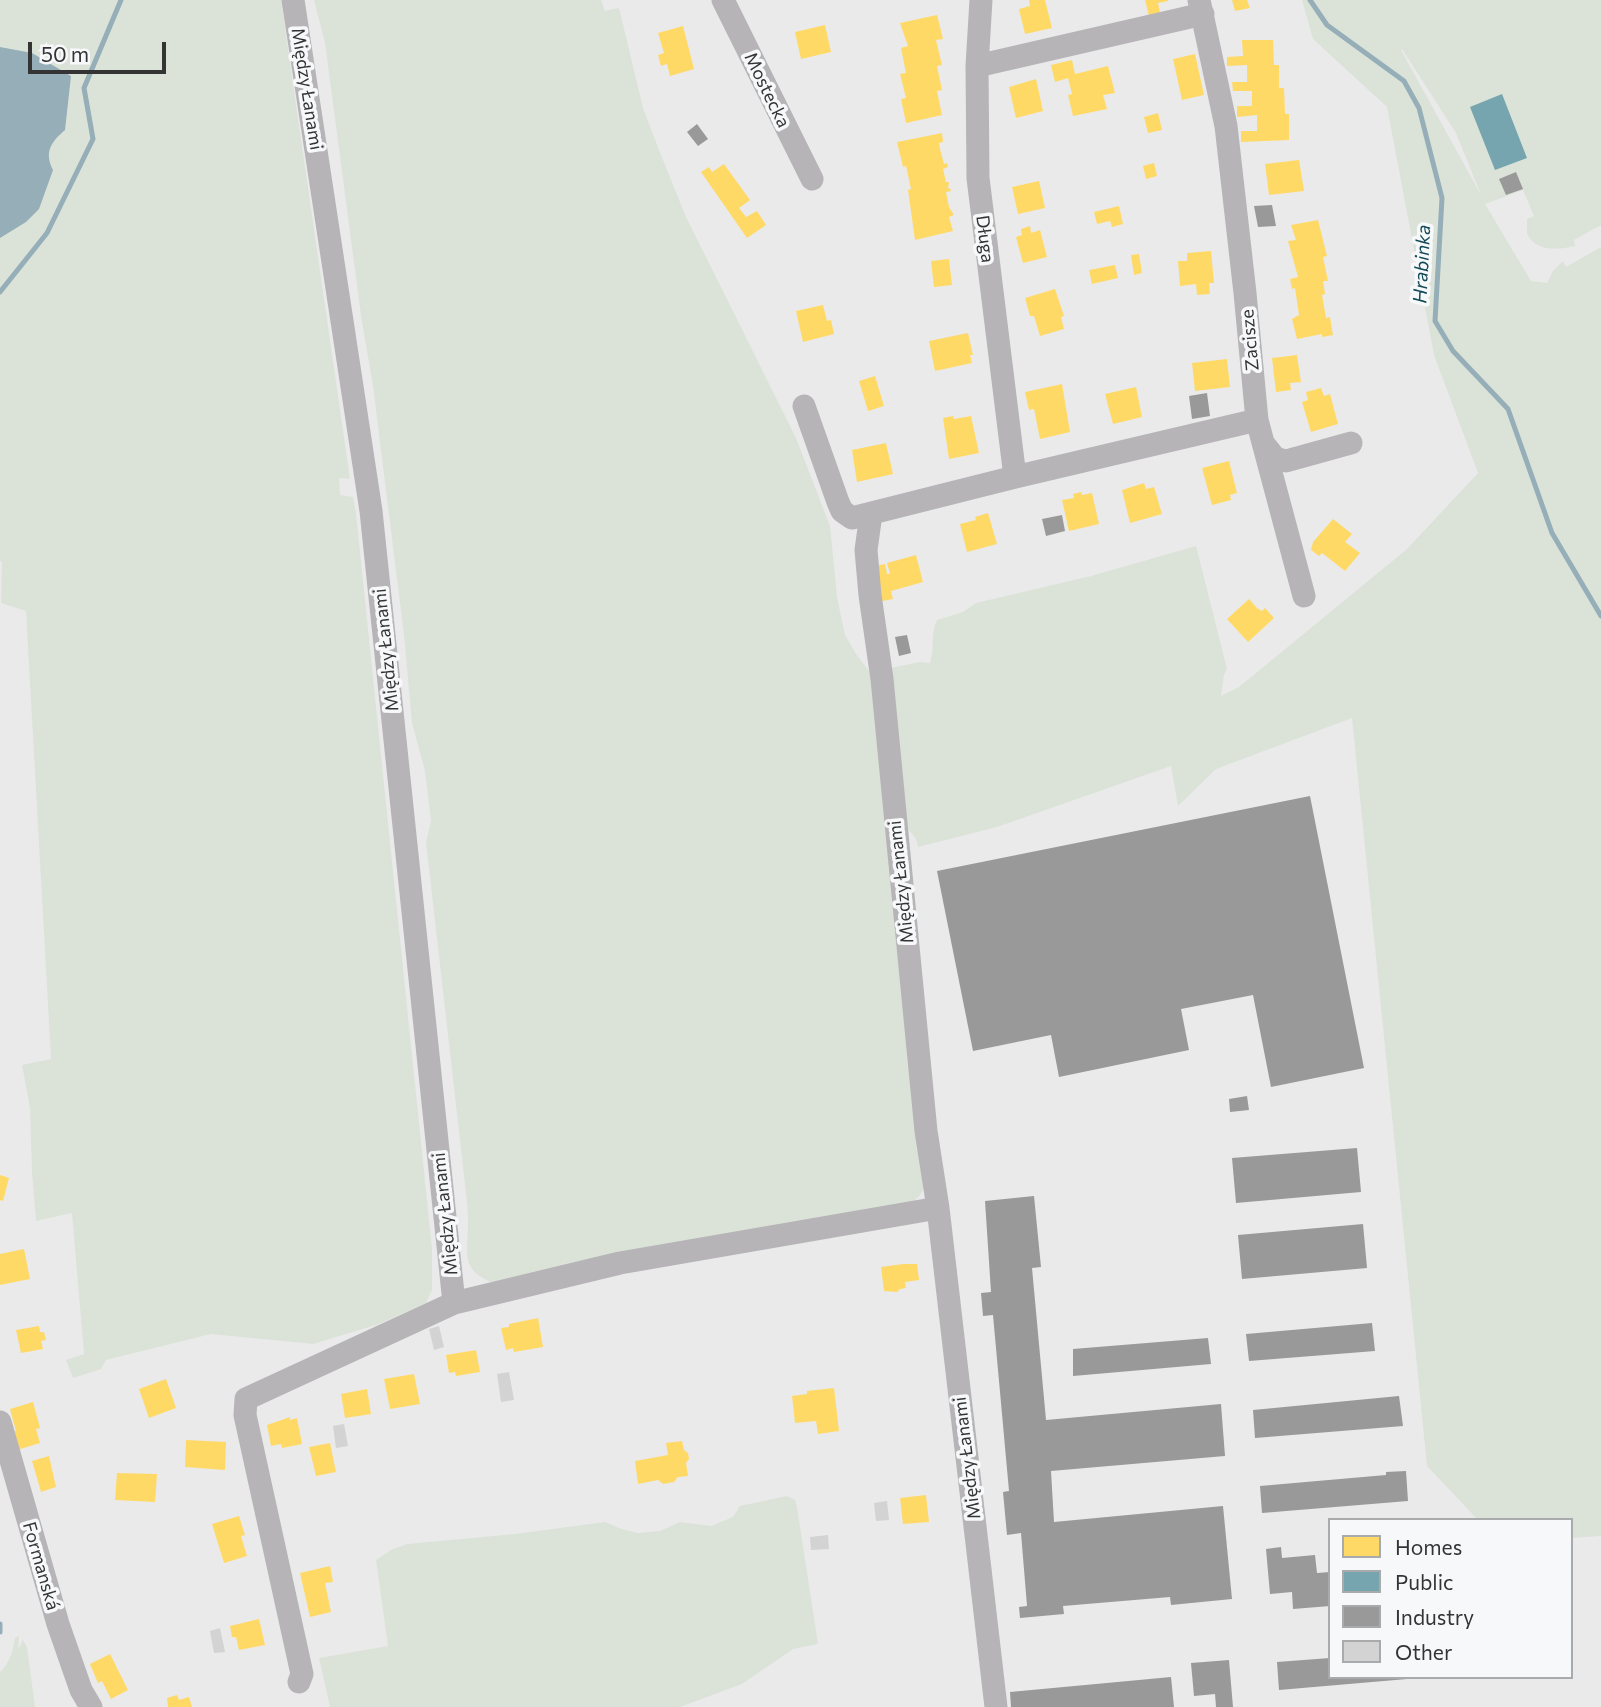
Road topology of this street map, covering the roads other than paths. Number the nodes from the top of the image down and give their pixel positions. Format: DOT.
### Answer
graph roads {
  1 [pos="293,0"];
  2 [pos="723,0"];
  3 [pos="981,0"];
  4 [pos="1201,7"];
  5 [pos="977,66"];
  6 [pos="812,179"];
  7 [pos="804,406"];
  8 [pos="1260,431"];
  9 [pos="1351,443"];
  10 [pos="1015,477"];
  11 [pos="871,514"];
  12 [pos="1304,596"];
  13 [pos="937,1208"];
  14 [pos="454,1303"];
  15 [pos="0,1422"];
  16 [pos="299,1682"];
  17 [pos="91,1707"];
  18 [pos="996,1707"];
  1 -- 14 [label="street, Między Łanami"];
  2 -- 6 [label="street, Mostecka"];
  3 -- 5 [label="street, Długa"];
  4 -- 5 [label="street, Zacisze"];
  4 -- 8 [label="street, Zacisze"];
  5 -- 10 [label="street, Długa"];
  7 -- 11 [label="street"];
  8 -- 9 [label="street"];
  8 -- 10 [label="street"];
  8 -- 12 [label="street, Zacisze"];
  10 -- 11 [label="street"];
  11 -- 13 [label="street, Między Łanami"];
  13 -- 14 [label="street, Między Łanami"];
  13 -- 18 [label="street, Między Łanami"];
  14 -- 16 [label="street, Między Łanami"];
  15 -- 17 [label="street, Formanská"];
}
